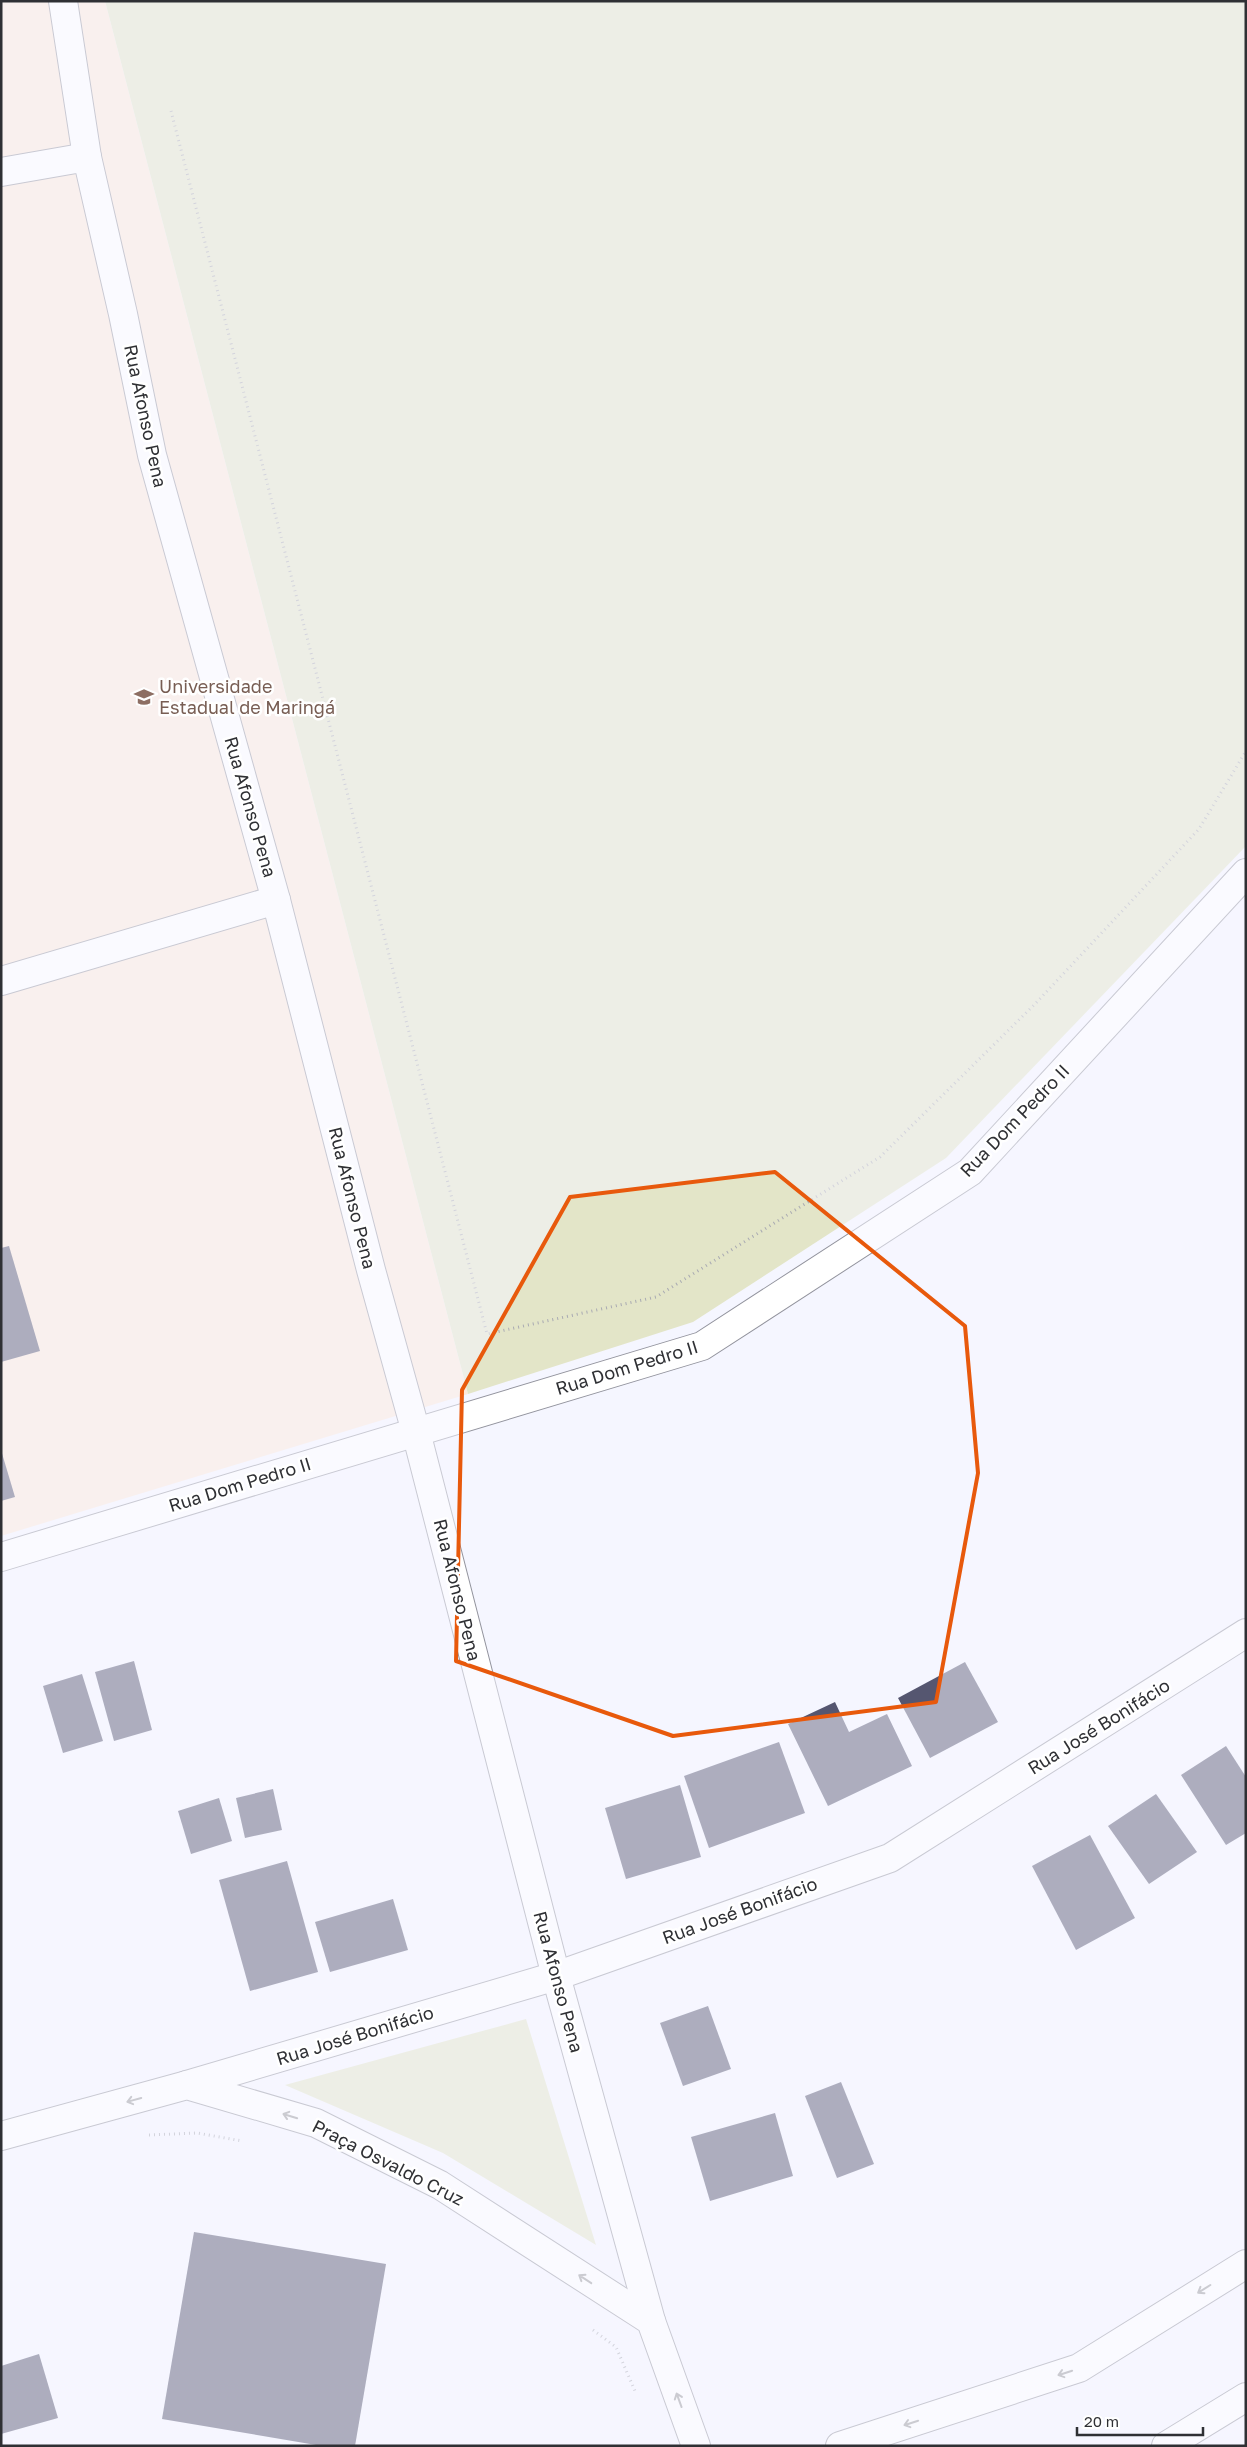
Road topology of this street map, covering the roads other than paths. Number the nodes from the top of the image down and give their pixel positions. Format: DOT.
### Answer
graph roads {
  1 [pos="63,1"];
  2 [pos="87,157"];
  3 [pos="1,172"];
  4 [pos="1246,873"];
  5 [pos="276,900"];
  6 [pos="1,981"];
  7 [pos="416,1432"];
  8 [pos="1,1557"];
  9 [pos="1244,1639"];
  10 [pos="556,1976"];
  11 [pos="188,2085"];
  12 [pos="1,2136"];
  13 [pos="1246,2264"];
  14 [pos="651,2321"];
  15 [pos="1246,2397"];
  16 [pos="696,2446"];
  17 [pos="840,2446"];
  18 [pos="1166,2446"];
  1 -- 2 [label="street, Rua Afonso Pena"];
  2 -- 3 [label="street"];
  2 -- 5 [label="street, Rua Afonso Pena"];
  4 -- 7 [label="street, Rua Dom Pedro II"];
  5 -- 6 [label="street"];
  5 -- 7 [label="street, Rua Afonso Pena"];
  7 -- 8 [label="street, Rua Dom Pedro II"];
  7 -- 10 [label="street, Rua Afonso Pena"];
  9 -- 10 [label="street, Rua José Bonifácio"];
  10 -- 11 [label="street, Rua José Bonifácio"];
  10 -- 14 [label="street, Rua Afonso Pena"];
  11 -- 12 [label="street, one-way"];
  14 -- 11 [label="street, Praça Osvaldo Cruz, one-way"];
  13 -- 17 [label="street, one-way"];
  16 -- 14 [label="street, one-way"];
  15 -- 18 [label="street"];
}
